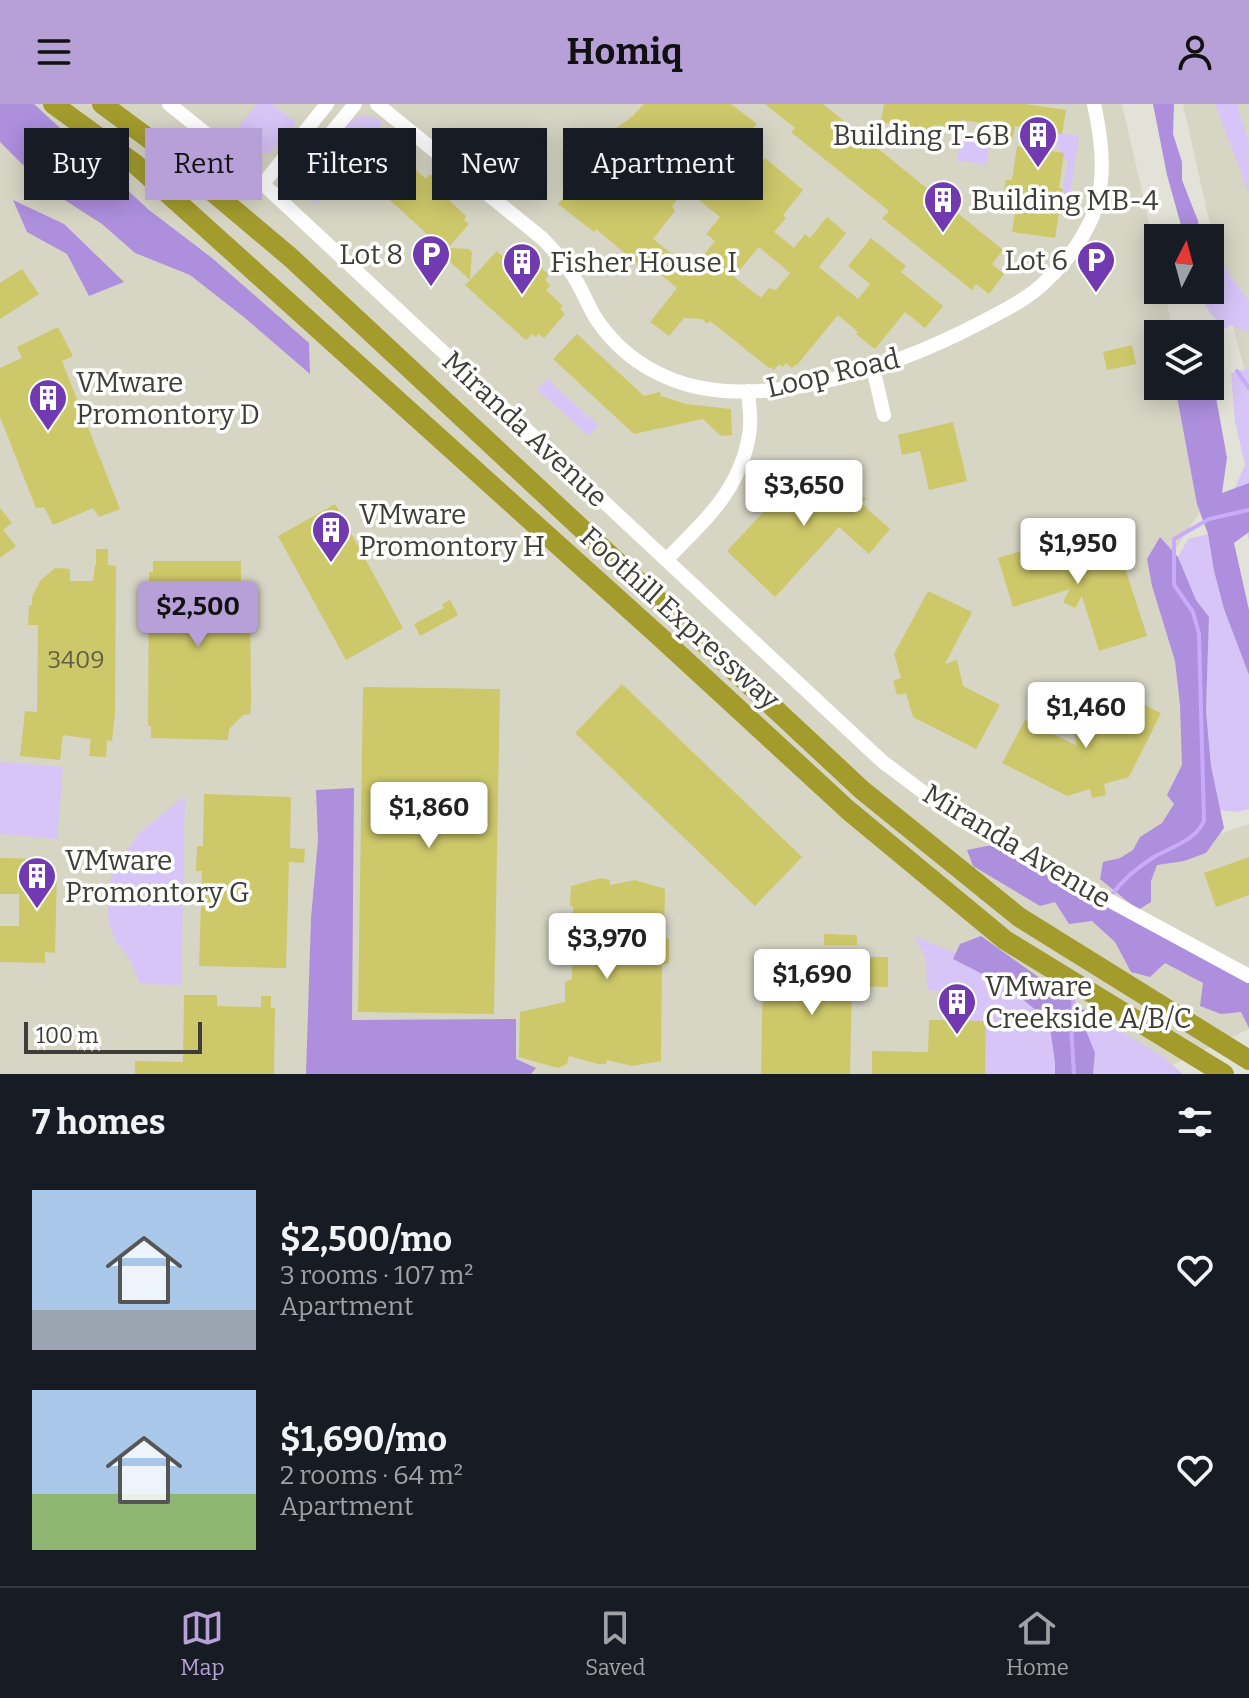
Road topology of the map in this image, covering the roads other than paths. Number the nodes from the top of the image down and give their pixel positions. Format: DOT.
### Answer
graph roads {
  1 [pos="53,104"];
  2 [pos="102,104"];
  3 [pos="169,104"];
  4 [pos="327,104"];
  5 [pos="355,104"];
  6 [pos="377,104"];
  7 [pos="1094,104"];
  8 [pos="335,128"];
  9 [pos="263,184"];
  10 [pos="278,198"];
  11 [pos="280,200"];
  12 [pos="873,368"];
  13 [pos="748,391"];
  14 [pos="884,415"];
  15 [pos="666,560"];
  16 [pos="1249,976"];
  17 [pos="1183,1049"];
  18 [pos="1249,1060"];
  19 [pos="1198,1074"];
  20 [pos="1224,1074"];
  1 -- 17 [label="highway, Foothill Expressway"];
  2 -- 18 [label="highway, Foothill Expressway"];
  3 -- 9 [label="street, Miranda Avenue"];
  4 -- 9 [label="street"];
  5 -- 8 [label="street"];
  6 -- 13 [label="street, Loop Road"];
  7 -- 12 [label="street, Loop Road"];
  9 -- 10 [label="street, Miranda Avenue"];
  11 -- 15 [label="street, Miranda Avenue"];
  12 -- 13 [label="street, Loop Road"];
  12 -- 14 [label="street"];
  13 -- 15 [label="street"];
  15 -- 16 [label="street, Miranda Avenue"];
  17 -- 19 [label="highway"];
  17 -- 20 [label="highway, Foothill Expressway"];
}
